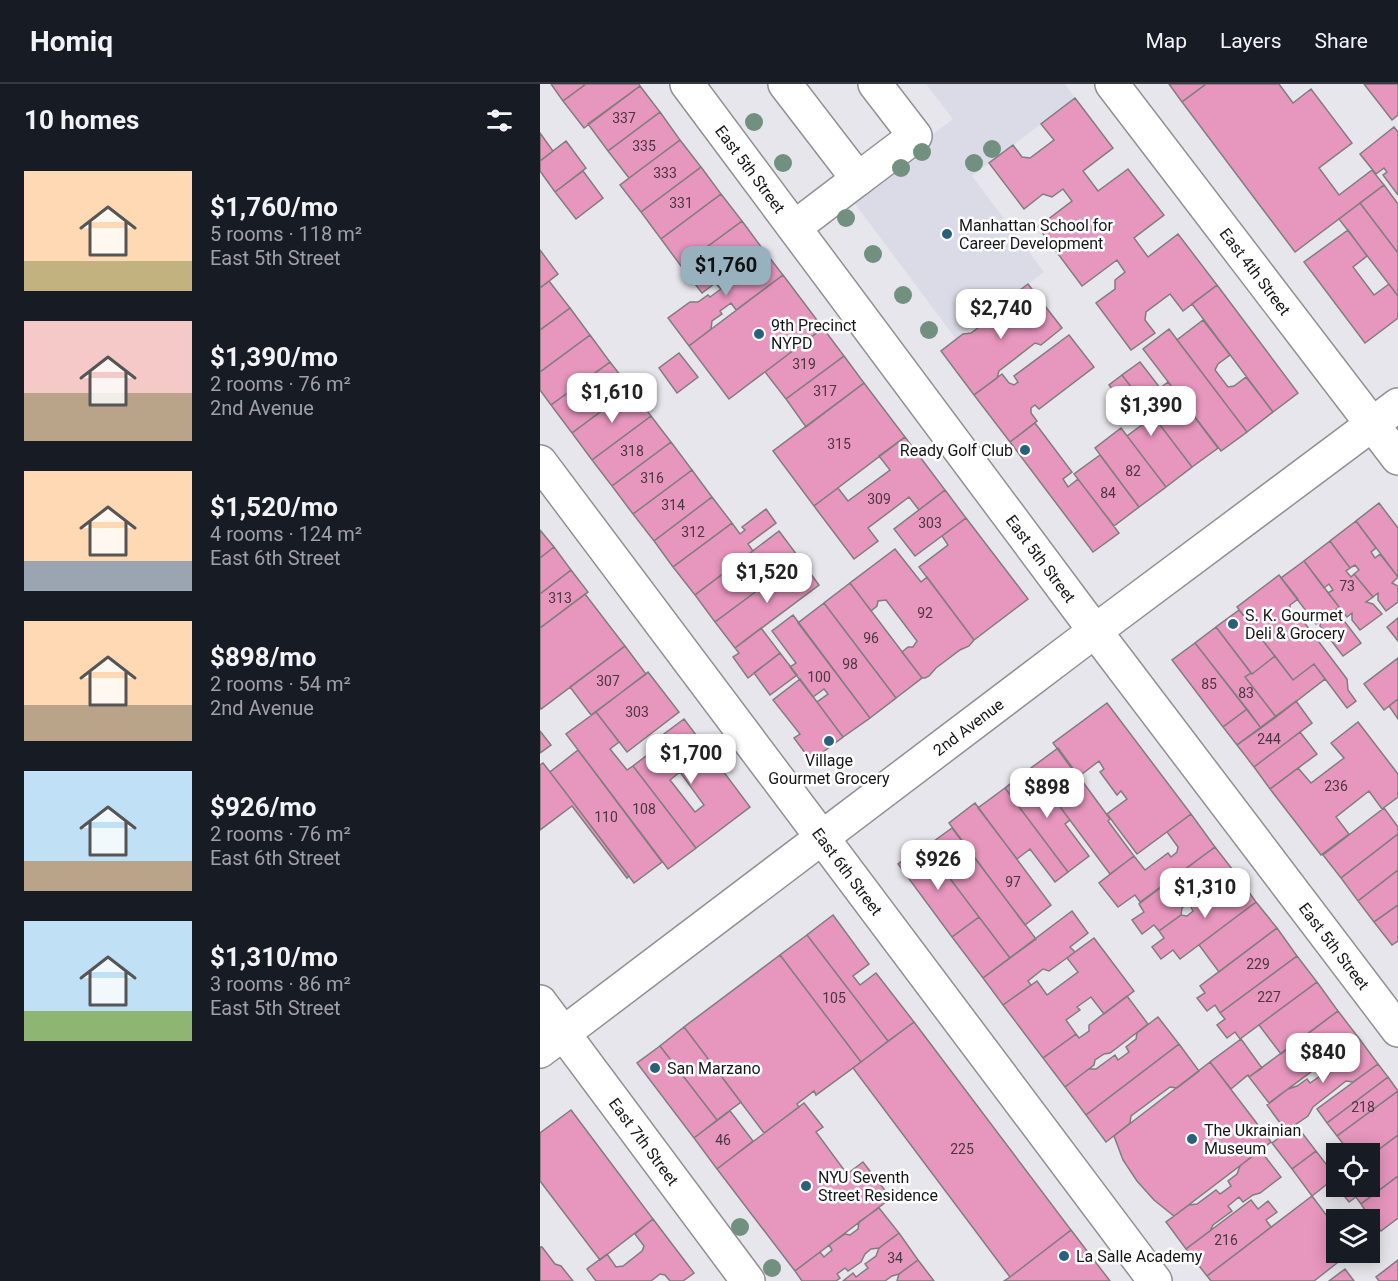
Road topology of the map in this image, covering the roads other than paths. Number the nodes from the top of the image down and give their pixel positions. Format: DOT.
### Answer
graph roads {
  1 [pos="687,84"];
  2 [pos="785,84"];
  3 [pos="875,84"];
  4 [pos="1112,84"];
  5 [pos="858,179"];
  6 [pos="795,227"];
  7 [pos="1385,415"];
  8 [pos="1398,458"];
  9 [pos="540,462"];
  10 [pos="1095,631"];
  11 [pos="822,837"];
  12 [pos="540,1002"];
  13 [pos="1398,1030"];
  14 [pos="552,1043"];
  15 [pos="748,1281"];
  16 [pos="1155,1281"];
  1 -- 6 [label="street, East 5th Street"];
  2 -- 5 [label="street"];
  3 -- 5 [label="street"];
  4 -- 7 [label="street, East 4th Street"];
  5 -- 6 [label="street"];
  6 -- 10 [label="street, East 5th Street"];
  7 -- 8 [label="street, East 4th Street"];
  7 -- 10 [label="street, 2nd Avenue"];
  9 -- 11 [label="street, East 6th Street"];
  10 -- 11 [label="street, 2nd Avenue"];
  10 -- 13 [label="street, East 5th Street"];
  11 -- 14 [label="street, 2nd Avenue"];
  11 -- 16 [label="street, East 6th Street"];
  12 -- 14 [label="street, East 7th Street"];
  14 -- 15 [label="street, East 7th Street"];
}
